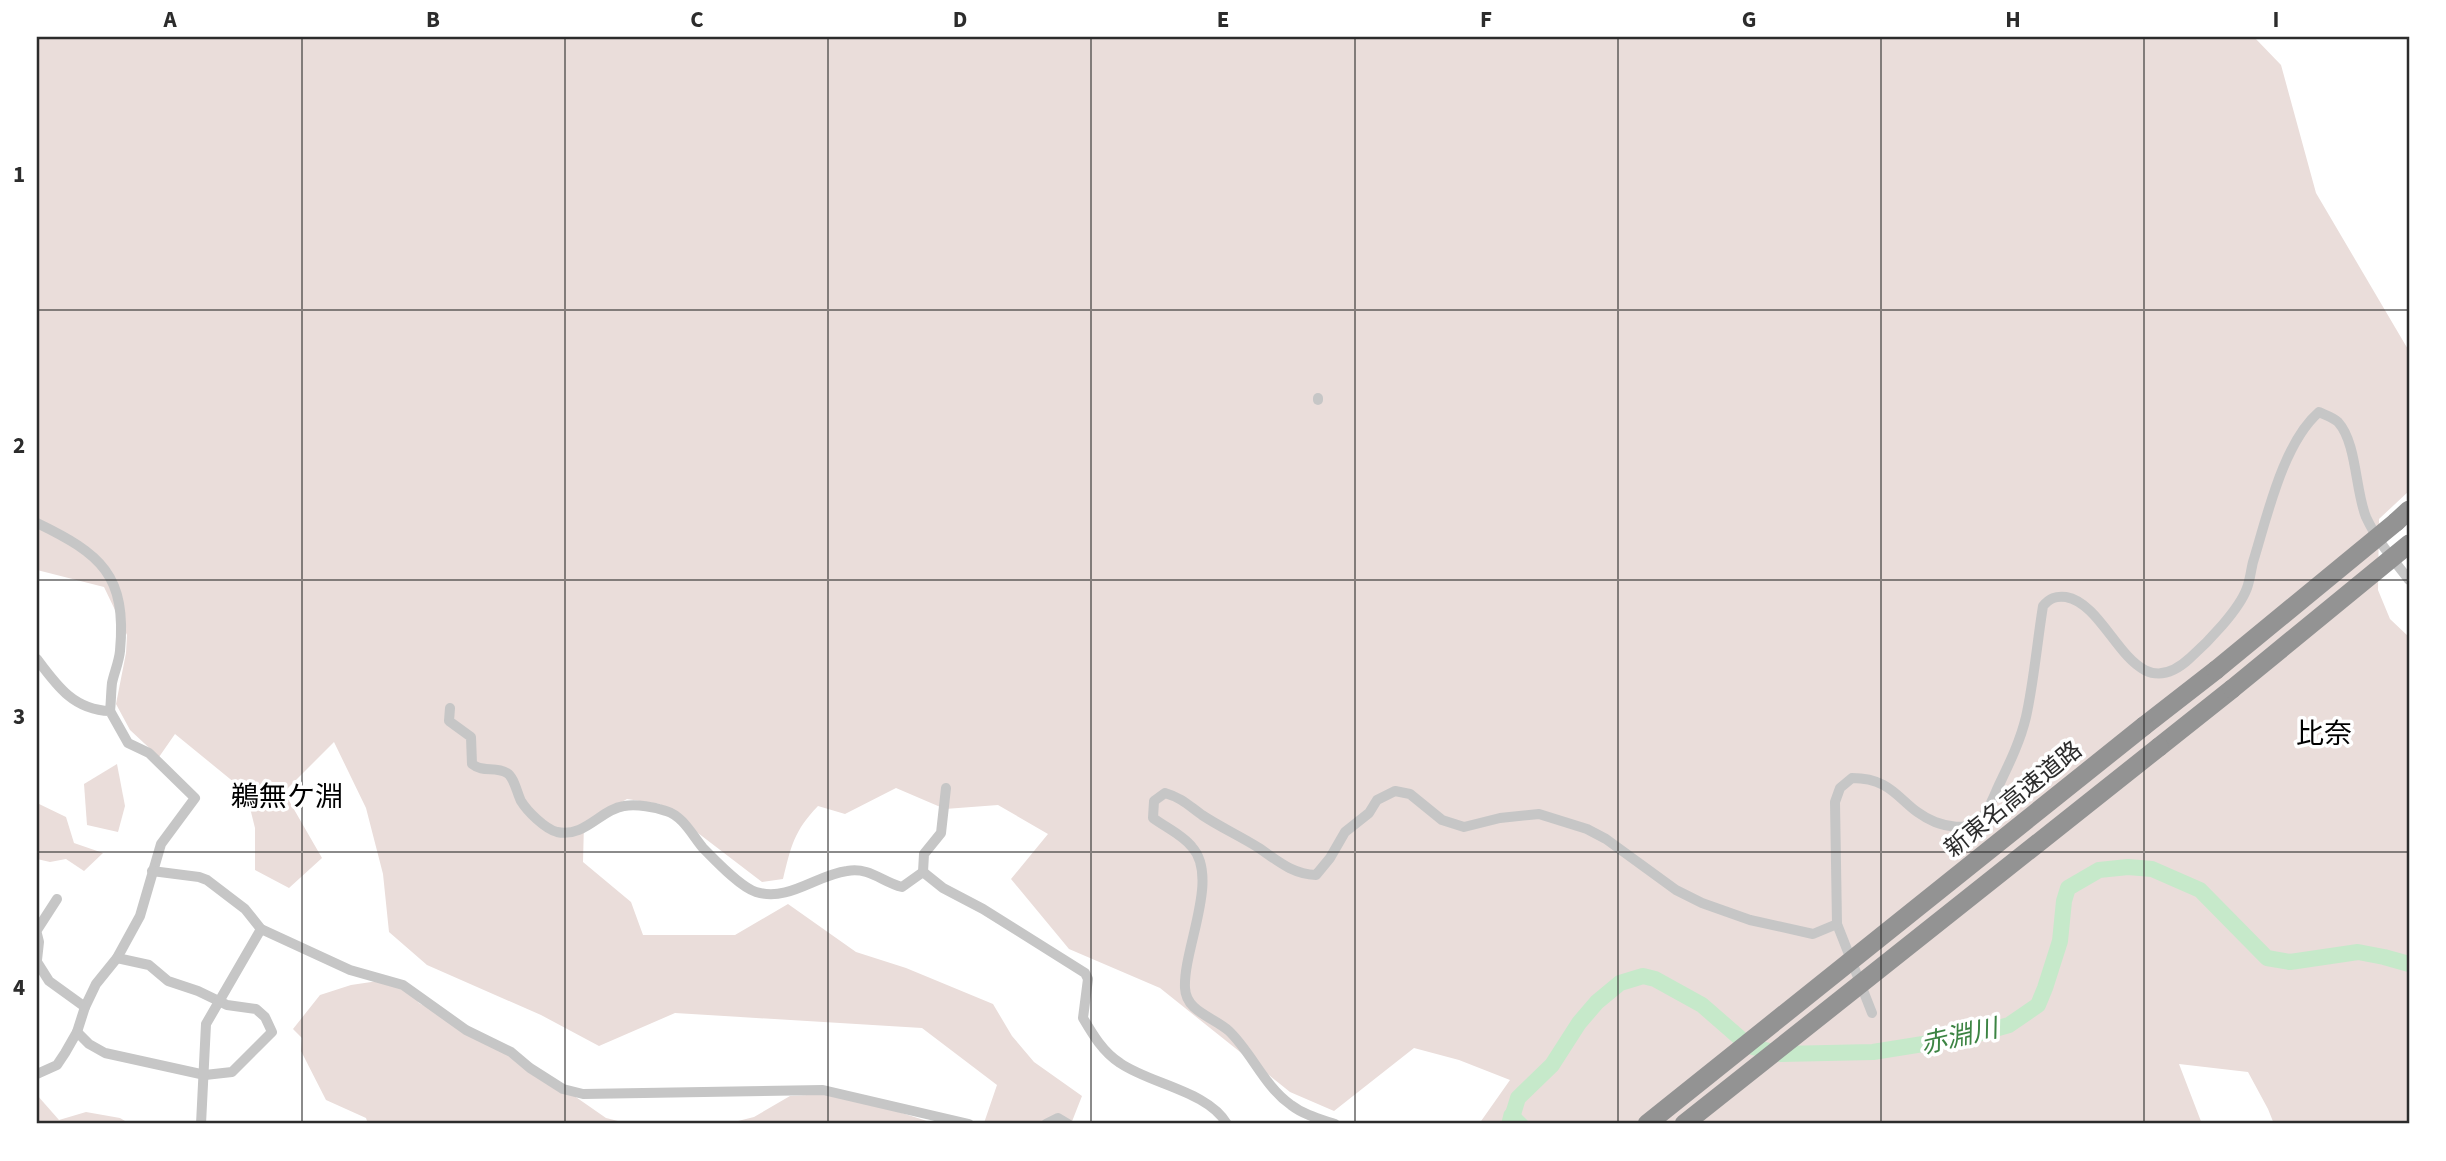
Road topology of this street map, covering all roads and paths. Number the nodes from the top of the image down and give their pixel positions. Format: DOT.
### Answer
graph roads {
  1 [pos="2403,516"];
  2 [pos="37,523"];
  3 [pos="2409,544"];
  4 [pos="2409,580"];
  5 [pos="37,659"];
  6 [pos="450,708"];
  7 [pos="110,710"];
  8 [pos="946,788"];
  9 [pos="152,871"];
  10 [pos="923,872"];
  11 [pos="57,899"];
  12 [pos="1837,925"];
  13 [pos="261,929"];
  14 [pos="37,932"];
  15 [pos="117,958"];
  16 [pos="37,961"];
  17 [pos="220,1001"];
  18 [pos="85,1007"];
  19 [pos="1872,1013"];
  20 [pos="77,1032"];
  21 [pos="37,1074"];
  22 [pos="205,1075"];
  23 [pos="201,1124"];
  24 [pos="969,1124"];
  25 [pos="1046,1124"];
  26 [pos="1068,1124"];
  27 [pos="1227,1124"];
  28 [pos="1335,1124"];
  29 [pos="1647,1124"];
  30 [pos="1684,1124"];
  1 -- 29 [label="highway, 新東名高速道路, bridge"];
  2 -- 7 [label="street"];
  3 -- 30 [label="highway, 新東名高速道路, bridge"];
  4 -- 12 [label="street"];
  5 -- 7 [label="street"];
  6 -- 10 [label="street"];
  7 -- 9 [label="street"];
  8 -- 10 [label="street"];
  9 -- 13 [label="street"];
  9 -- 15 [label="street"];
  10 -- 27 [label="street"];
  11 -- 14 [label="street"];
  12 -- 19 [label="street"];
  12 -- 28 [label="street"];
  13 -- 17 [label="street"];
  13 -- 24 [label="street"];
  14 -- 16 [label="street"];
  15 -- 17 [label="street"];
  15 -- 18 [label="street"];
  16 -- 18 [label="street"];
  17 -- 22 [label="street"];
  17 -- 22 [label="street"];
  18 -- 20 [label="street"];
  20 -- 21 [label="street"];
  20 -- 22 [label="street"];
  22 -- 23 [label="street"];
  25 -- 26 [label="street"];
}
